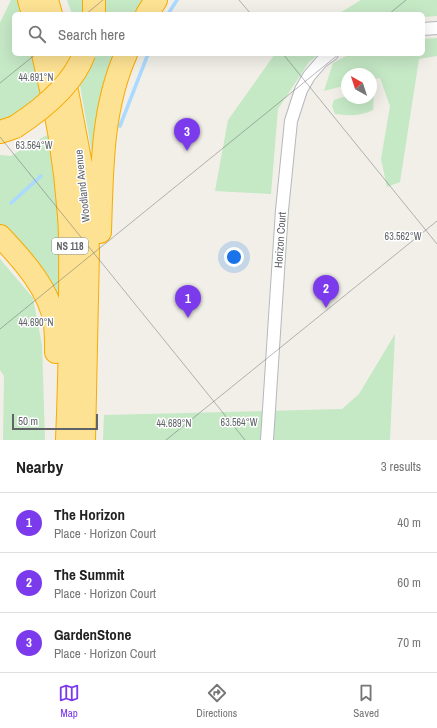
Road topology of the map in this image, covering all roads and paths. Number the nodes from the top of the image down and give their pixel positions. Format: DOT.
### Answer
graph roads {
  1 [pos="29,0"];
  2 [pos="47,0"];
  3 [pos="94,0"];
  4 [pos="156,0"];
  5 [pos="32,12"];
  6 [pos="50,12"];
  7 [pos="94,12"];
  8 [pos="148,12"];
  9 [pos="437,28"];
  10 [pos="425,29"];
  11 [pos="44,56"];
  12 [pos="60,56"];
  13 [pos="83,56"];
  14 [pos="125,56"];
  15 [pos="329,56"];
  16 [pos="7,130"];
  17 [pos="0,236"];
  18 [pos="85,377"];
  19 [pos="57,440"];
  20 [pos="67,440"];
  21 [pos="84,440"];
  22 [pos="267,440"];
  1 -- 5 [label="highway"];
  2 -- 6 [label="highway"];
  3 -- 7 [label="highway"];
  4 -- 8 [label="highway"];
  9 -- 10 [label="street"];
  11 -- 20 [label="highway, Woodland Avenue / NS 118"];
  12 -- 18 [label="highway, Woodland Avenue / NS 118"];
  13 -- 16 [label="highway, bridge"];
  14 -- 18 [label="highway"];
  15 -- 22 [label="street, Horizon Court"];
  17 -- 19 [label="highway"];
  18 -- 21 [label="highway, Woodland Avenue / NS 118"];
}
